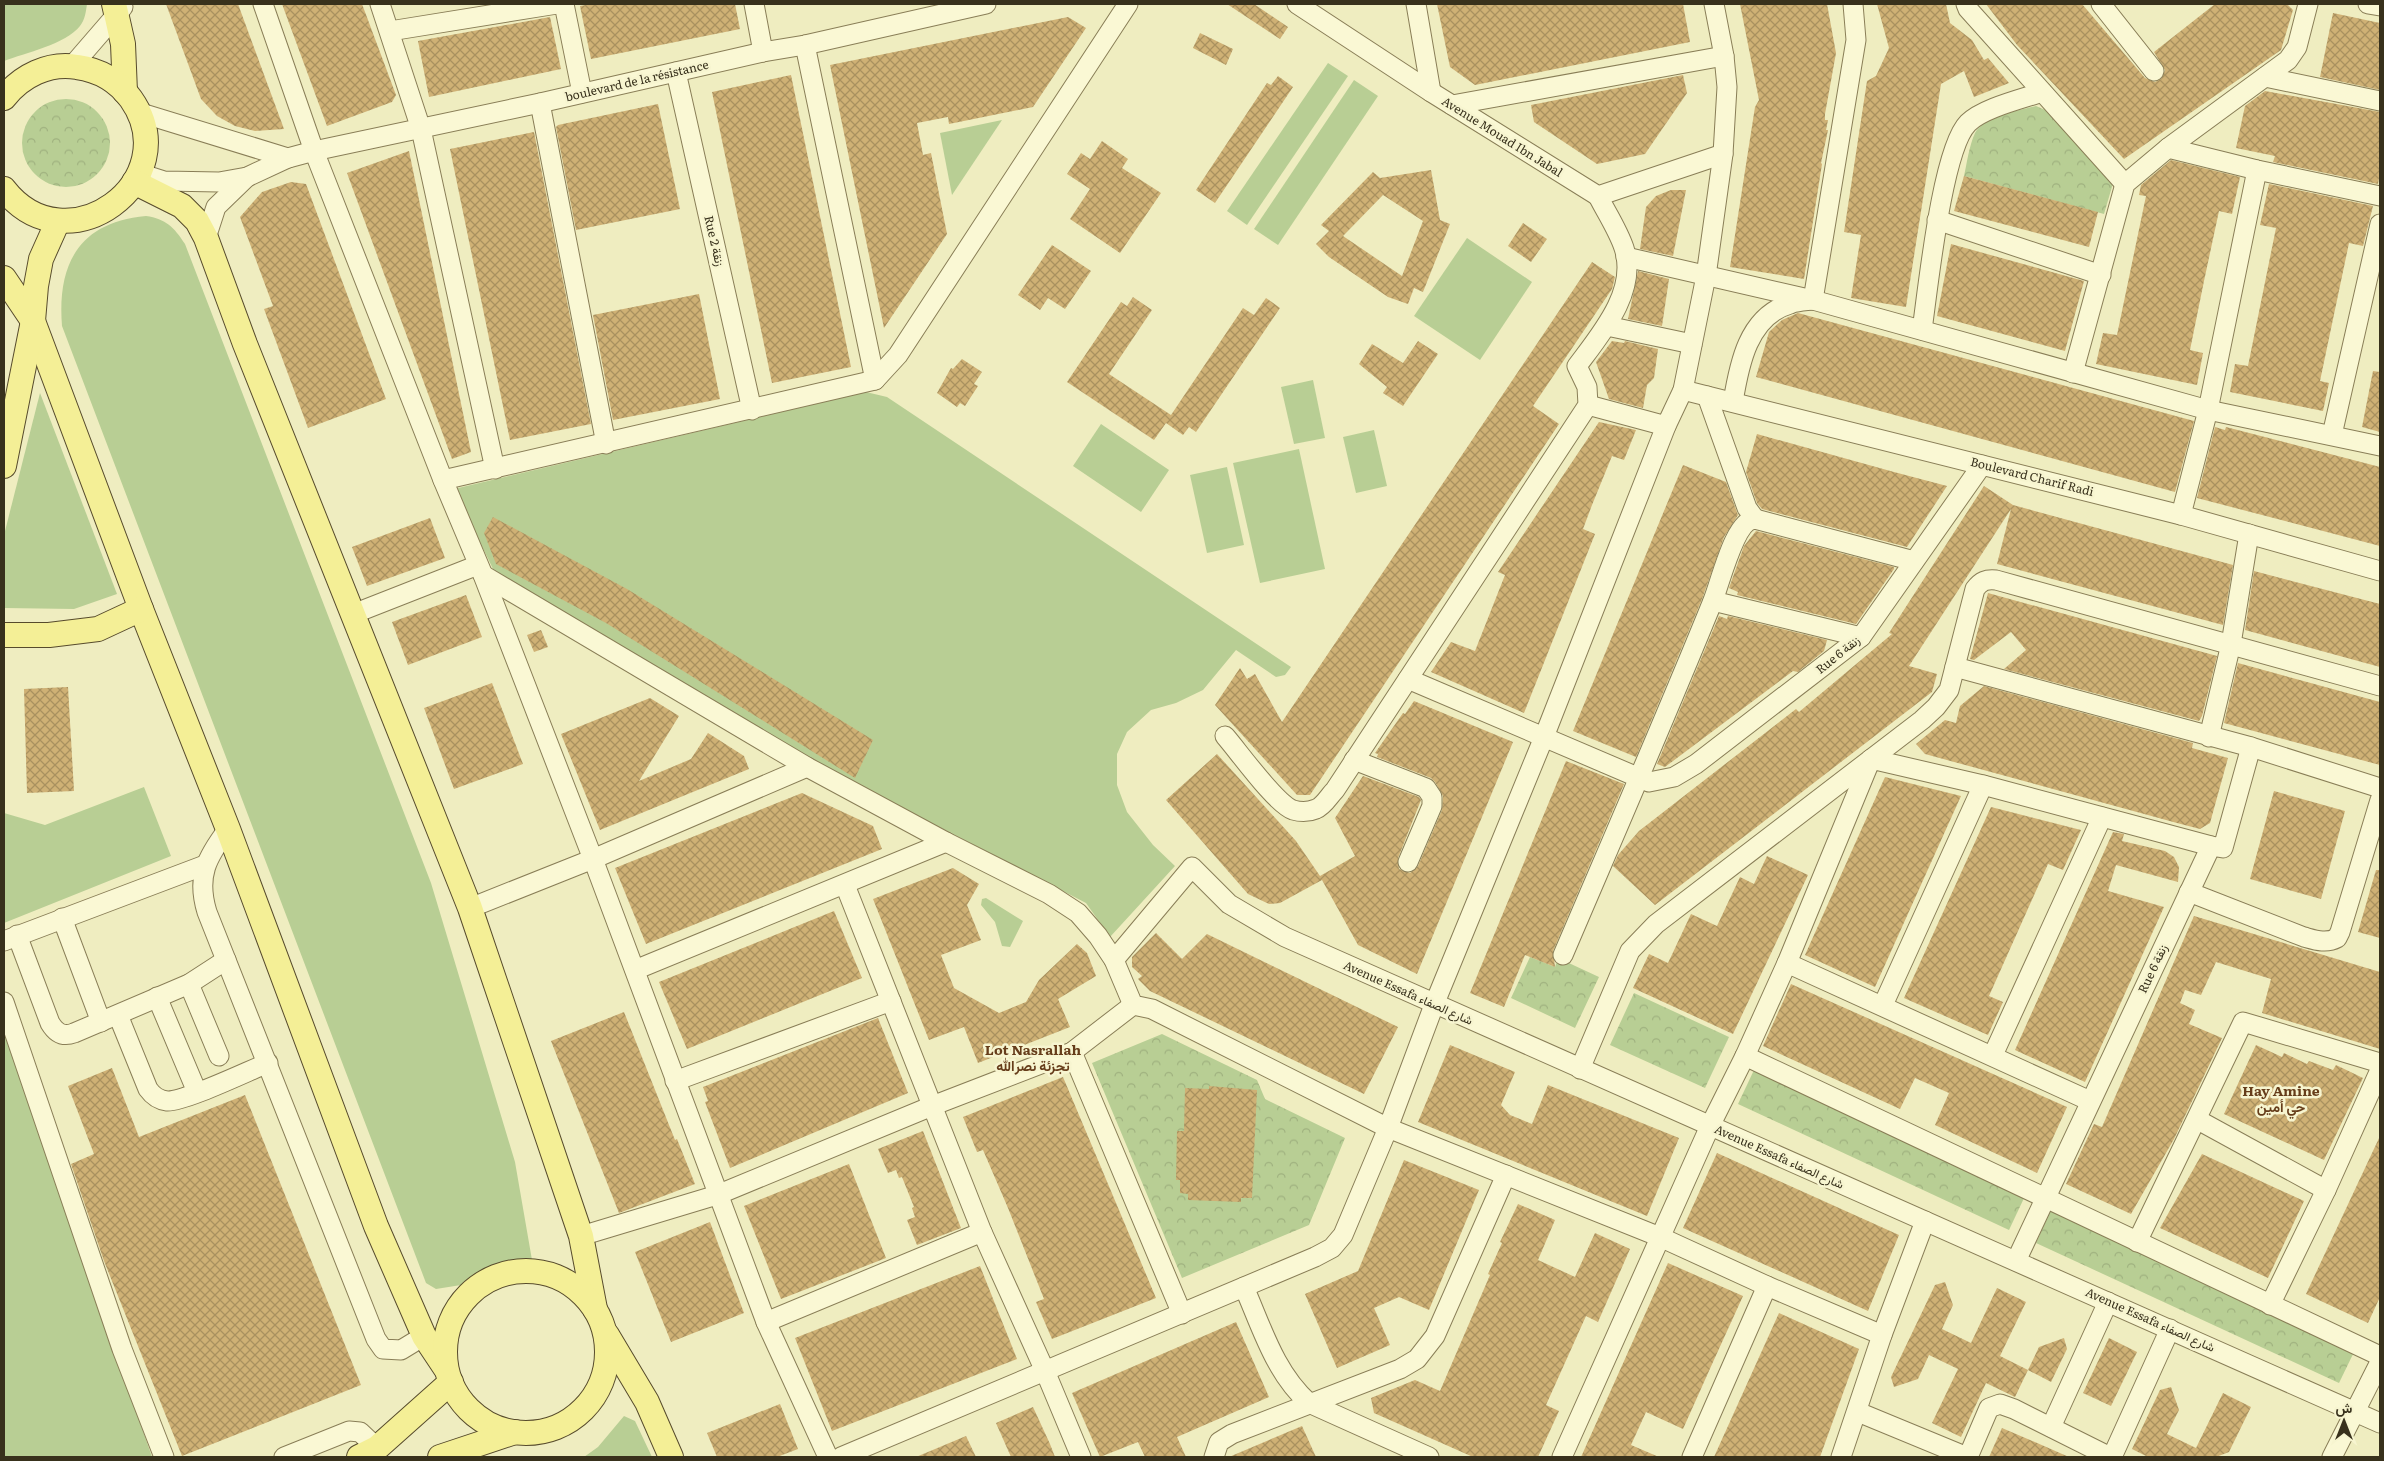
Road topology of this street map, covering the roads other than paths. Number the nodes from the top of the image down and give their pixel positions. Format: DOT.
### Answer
graph roads {
  1 [pos="262,4"];
  2 [pos="380,4"];
  3 [pos="557,4"];
  4 [pos="564,4"];
  5 [pos="754,4"];
  6 [pos="981,4"];
  7 [pos="1128,4"];
  8 [pos="1296,4"];
  9 [pos="1416,4"];
  10 [pos="1714,4"];
  11 [pos="1853,4"];
  12 [pos="1966,4"];
  13 [pos="2100,4"];
  14 [pos="2308,4"];
  15 [pos="2368,4"];
  16 [pos="2380,6"];
  17 [pos="118,7"];
  18 [pos="390,32"];
  19 [pos="805,45"];
  20 [pos="763,52"];
  21 [pos="1724,56"];
  22 [pos="72,66"];
  23 [pos="2154,71"];
  24 [pos="676,72"];
  25 [pos="2265,77"];
  26 [pos="125,92"];
  27 [pos="1431,92"];
  28 [pos="2042,92"];
  29 [pos="582,93"];
  30 [pos="4,98"];
  31 [pos="2380,101"];
  32 [pos="540,104"];
  33 [pos="1452,105"];
  34 [pos="138,112"];
  35 [pos="421,129"];
  36 [pos="2168,148"];
  37 [pos="314,151"];
  38 [pos="1723,154"];
  39 [pos="288,158"];
  40 [pos="2257,170"];
  41 [pos="137,177"];
  42 [pos="247,177"];
  43 [pos="2125,184"];
  44 [pos="4,189"];
  45 [pos="1598,196"];
  46 [pos="2380,196"];
  47 [pos="1937,220"];
  48 [pos="58,221"];
  49 [pos="2380,224"];
  50 [pos="206,238"];
  51 [pos="1626,257"];
  52 [pos="2101,275"];
  53 [pos="1706,276"];
  54 [pos="4,278"];
  55 [pos="1813,300"];
  56 [pos="33,321"];
  57 [pos="1606,326"];
  58 [pos="1922,330"];
  59 [pos="1692,344"];
  60 [pos="2073,373"];
  61 [pos="875,380"];
  62 [pos="1683,390"];
  63 [pos="1707,396"];
  64 [pos="1733,402"];
  65 [pos="1588,405"];
  66 [pos="752,410"];
  67 [pos="2208,410"];
  68 [pos="1666,426"];
  69 [pos="2332,435"];
  70 [pos="606,444"];
  71 [pos="2380,446"];
  72 [pos="1982,465"];
  73 [pos="4,466"];
  74 [pos="495,469"];
  75 [pos="443,480"];
  76 [pos="2181,515"];
  77 [pos="1755,519"];
  78 [pos="2249,534"];
  79 [pos="1914,561"];
  80 [pos="480,570"];
  81 [pos="2380,571"];
  82 [pos="1713,601"];
  83 [pos="141,609"];
  84 [pos="353,614"];
  85 [pos="4,635"];
  86 [pos="1860,638"];
  87 [pos="2231,644"];
  88 [pos="1955,667"];
  89 [pos="1408,679"];
  90 [pos="2380,686"];
  91 [pos="1225,736"];
  92 [pos="1544,737"];
  93 [pos="2209,737"];
  94 [pos="2251,747"];
  95 [pos="1871,759"];
  96 [pos="1354,760"];
  97 [pos="807,767"];
  98 [pos="1639,778"];
  99 [pos="1983,785"];
  100 [pos="2380,788"];
  101 [pos="2380,800"];
  102 [pos="2102,817"];
  103 [pos="228,829"];
  104 [pos="946,842"];
  105 [pos="2211,846"];
  106 [pos="593,859"];
  107 [pos="1408,862"];
  108 [pos="205,865"];
  109 [pos="845,884"];
  110 [pos="2189,892"];
  111 [pos="470,908"];
  112 [pos="62,918"];
  113 [pos="10,938"];
  114 [pos="1563,954"];
  115 [pos="226,960"];
  116 [pos="1114,960"];
  117 [pos="1787,963"];
  118 [pos="635,970"];
  119 [pos="189,984"];
  120 [pos="158,997"];
  121 [pos="891,1001"];
  122 [pos="4,1002"];
  123 [pos="1133,1005"];
  124 [pos="1434,1005"];
  125 [pos="1883,1005"];
  126 [pos="109,1018"];
  127 [pos="1072,1052"];
  128 [pos="1993,1055"];
  129 [pos="219,1056"];
  130 [pos="1744,1056"];
  131 [pos="268,1062"];
  132 [pos="2380,1063"];
  133 [pos="1580,1069"];
  134 [pos="2380,1070"];
  135 [pos="675,1081"];
  136 [pos="197,1092"];
  137 [pos="2090,1101"];
  138 [pos="932,1106"];
  139 [pos="2198,1120"];
  140 [pos="1710,1126"];
  141 [pos="1388,1128"];
  142 [pos="1506,1175"];
  143 [pos="2326,1190"];
  144 [pos="717,1195"];
  145 [pos="2044,1198"];
  146 [pos="1925,1221"];
  147 [pos="982,1232"];
  148 [pos="581,1236"];
  149 [pos="1660,1237"];
  150 [pos="2137,1242"];
  151 [pos="2016,1261"];
  152 [pos="1767,1286"];
  153 [pos="1244,1287"];
  154 [pos="2108,1302"];
  155 [pos="2270,1305"];
  156 [pos="1182,1314"];
  157 [pos="599,1320"];
  158 [pos="766,1322"];
  159 [pos="2170,1329"];
  160 [pos="1882,1335"];
  161 [pos="424,1336"];
  162 [pos="2380,1356"];
  163 [pos="2380,1362"];
  164 [pos="1045,1371"];
  165 [pos="451,1382"];
  166 [pos="1309,1402"];
  167 [pos="2356,1411"];
  168 [pos="1858,1412"];
  169 [pos="2380,1423"];
  170 [pos="2051,1427"];
  171 [pos="515,1432"];
  172 [pos="368,1452"];
  173 [pos="476,1452"];
  174 [pos="1421,1456"];
  175 [pos="164,1457"];
  176 [pos="284,1457"];
  177 [pos="440,1457"];
  178 [pos="671,1457"];
  179 [pos="828,1457"];
  180 [pos="841,1457"];
  181 [pos="1081,1457"];
  182 [pos="1214,1457"];
  183 [pos="1562,1457"];
  184 [pos="1692,1457"];
  185 [pos="1841,1457"];
  186 [pos="1967,1457"];
  187 [pos="2111,1457"];
  188 [pos="2332,1457"];
  1 -- 37 [label="street"];
  2 -- 18 [label="street"];
  3 -- 18 [label="street"];
  4 -- 29 [label="street"];
  5 -- 20 [label="street"];
  6 -- 19 [label="street, boulevard de la résistance"];
  7 -- 61 [label="street"];
  8 -- 27 [label="street, Avenue Mouad Ibn Jabal"];
  9 -- 27 [label="street"];
  10 -- 21 [label="street"];
  11 -- 55 [label="street"];
  12 -- 28 [label="street"];
  13 -- 23 [label="street"];
  14 -- 25 [label="street"];
  15 -- 16 [label="street"];
  17 -- 22 [label="street"];
  17 -- 26 [label="main road"];
  18 -- 35 [label="street"];
  19 -- 20 [label="street, boulevard de la résistance"];
  19 -- 61 [label="street"];
  20 -- 24 [label="street, boulevard de la résistance"];
  21 -- 33 [label="street"];
  21 -- 38 [label="street"];
  22 -- 26 [label="main road"];
  22 -- 30 [label="main road"];
  24 -- 29 [label="street, boulevard de la résistance"];
  24 -- 66 [label="street, Rue 2 زنقة"];
  25 -- 31 [label="street"];
  25 -- 36 [label="street"];
  26 -- 34 [label="main road"];
  27 -- 33 [label="street, Avenue Mouad Ibn Jabal"];
  28 -- 43 [label="street"];
  28 -- 47 [label="street"];
  29 -- 32 [label="street, boulevard de la résistance"];
  32 -- 35 [label="street, boulevard de la résistance"];
  32 -- 70 [label="street"];
  33 -- 45 [label="street, Avenue Mouad Ibn Jabal"];
  34 -- 39 [label="street"];
  34 -- 41 [label="main road"];
  35 -- 37 [label="street, boulevard de la résistance"];
  35 -- 74 [label="street"];
  36 -- 40 [label="street"];
  36 -- 43 [label="street"];
  37 -- 39 [label="street, boulevard de la résistance"];
  37 -- 75 [label="street"];
  38 -- 45 [label="street"];
  38 -- 53 [label="street"];
  39 -- 42 [label="street, boulevard de la résistance"];
  40 -- 46 [label="street"];
  40 -- 67 [label="street"];
  41 -- 42 [label="street"];
  41 -- 48 [label="main road"];
  41 -- 50 [label="main road"];
  42 -- 50 [label="street"];
  43 -- 52 [label="street"];
  44 -- 48 [label="main road"];
  45 -- 51 [label="street"];
  47 -- 52 [label="street"];
  47 -- 58 [label="street"];
  48 -- 56 [label="main road"];
  49 -- 69 [label="street"];
  50 -- 84 [label="main road"];
  51 -- 53 [label="street"];
  51 -- 57 [label="street"];
  52 -- 60 [label="street"];
  53 -- 55 [label="street"];
  53 -- 59 [label="street"];
  54 -- 56 [label="main road"];
  55 -- 58 [label="street"];
  55 -- 64 [label="street"];
  56 -- 73 [label="main road"];
  56 -- 83 [label="main road"];
  57 -- 59 [label="street"];
  57 -- 65 [label="street"];
  58 -- 60 [label="street"];
  59 -- 62 [label="street"];
  60 -- 67 [label="street"];
  61 -- 66 [label="street"];
  62 -- 63 [label="street, Boulevard Charif Radi"];
  62 -- 68 [label="street"];
  63 -- 64 [label="street, Boulevard Charif Radi"];
  63 -- 77 [label="street"];
  64 -- 72 [label="street, Boulevard Charif Radi"];
  65 -- 68 [label="street"];
  65 -- 89 [label="street"];
  66 -- 70 [label="street"];
  67 -- 69 [label="street"];
  67 -- 76 [label="street"];
  68 -- 92 [label="street"];
  69 -- 71 [label="street"];
  70 -- 74 [label="street"];
  72 -- 76 [label="street, Boulevard Charif Radi"];
  72 -- 79 [label="street, Rue 6 زنقة"];
  74 -- 75 [label="street"];
  75 -- 80 [label="street"];
  76 -- 78 [label="street, Boulevard Charif Radi"];
  77 -- 79 [label="street"];
  77 -- 82 [label="street"];
  78 -- 81 [label="street, Boulevard Charif Radi"];
  78 -- 87 [label="street"];
  79 -- 86 [label="street, Rue 6 زنقة"];
  80 -- 84 [label="street"];
  80 -- 97 [label="street"];
  80 -- 106 [label="street"];
  82 -- 86 [label="street"];
  82 -- 98 [label="street"];
  83 -- 85 [label="main road"];
  83 -- 103 [label="main road"];
  84 -- 111 [label="main road"];
  86 -- 98 [label="street, Rue 6 زنقة"];
  87 -- 88 [label="street"];
  87 -- 90 [label="street"];
  87 -- 93 [label="street"];
  88 -- 93 [label="street"];
  88 -- 95 [label="street"];
  89 -- 92 [label="street, Rue 6 زنقة"];
  89 -- 96 [label="street"];
  91 -- 96 [label="street"];
  92 -- 98 [label="street, Rue 6 زنقة"];
  92 -- 124 [label="street"];
  93 -- 94 [label="street"];
  94 -- 100 [label="street"];
  94 -- 105 [label="street"];
  95 -- 99 [label="street"];
  95 -- 117 [label="street"];
  95 -- 133 [label="street"];
  96 -- 107 [label="street"];
  97 -- 104 [label="street"];
  97 -- 106 [label="street"];
  98 -- 114 [label="street"];
  99 -- 102 [label="street"];
  99 -- 125 [label="street"];
  101 -- 110 [label="street"];
  102 -- 105 [label="street"];
  102 -- 128 [label="street"];
  103 -- 108 [label="street"];
  103 -- 161 [label="main road"];
  104 -- 109 [label="street"];
  104 -- 116 [label="street"];
  105 -- 110 [label="street, Rue 6 زنقة"];
  106 -- 111 [label="street"];
  106 -- 118 [label="street"];
  108 -- 112 [label="street"];
  108 -- 115 [label="street"];
  109 -- 118 [label="street"];
  109 -- 121 [label="street"];
  110 -- 137 [label="street, Rue 6 زنقة"];
  111 -- 148 [label="main road"];
  112 -- 113 [label="street"];
  112 -- 126 [label="street"];
  113 -- 126 [label="street"];
  115 -- 119 [label="street"];
  115 -- 131 [label="street"];
  116 -- 123 [label="street"];
  116 -- 124 [label="street, Avenue Essafa شارع الصفاء"];
  117 -- 125 [label="street"];
  117 -- 130 [label="street"];
  118 -- 135 [label="street"];
  119 -- 120 [label="street"];
  119 -- 129 [label="street"];
  120 -- 126 [label="street"];
  120 -- 136 [label="street"];
  121 -- 135 [label="street"];
  121 -- 138 [label="street"];
  122 -- 175 [label="street"];
  123 -- 127 [label="street"];
  123 -- 141 [label="street"];
  124 -- 133 [label="street, Avenue Essafa شارع الصفاء"];
  124 -- 141 [label="street"];
  125 -- 128 [label="street"];
  126 -- 136 [label="street"];
  127 -- 138 [label="street"];
  127 -- 156 [label="street"];
  128 -- 137 [label="street"];
  130 -- 140 [label="street"];
  130 -- 145 [label="street"];
  131 -- 136 [label="street"];
  131 -- 161 [label="street"];
  132 -- 139 [label="street"];
  133 -- 140 [label="street, Avenue Essafa شارع الصفاء"];
  134 -- 143 [label="street"];
  135 -- 144 [label="street"];
  137 -- 145 [label="street, Rue 6 زنقة"];
  138 -- 144 [label="street"];
  138 -- 147 [label="street"];
  139 -- 143 [label="street"];
  139 -- 150 [label="street"];
  140 -- 146 [label="street, Avenue Essafa شارع الصفاء"];
  140 -- 149 [label="street"];
  141 -- 142 [label="street"];
  141 -- 153 [label="street"];
  142 -- 149 [label="street"];
  142 -- 166 [label="street"];
  143 -- 155 [label="street"];
  144 -- 148 [label="street"];
  144 -- 158 [label="street"];
  145 -- 150 [label="street"];
  145 -- 151 [label="street, Rue 6 زنقة"];
  146 -- 151 [label="street, Avenue Essafa شارع الصفاء"];
  146 -- 160 [label="street"];
  147 -- 158 [label="street"];
  147 -- 164 [label="street"];
  148 -- 157 [label="main road"];
  149 -- 152 [label="street"];
  149 -- 183 [label="street"];
  150 -- 155 [label="street"];
  151 -- 154 [label="street, Avenue Essafa شارع الصفاء"];
  152 -- 160 [label="street"];
  152 -- 184 [label="street"];
  153 -- 156 [label="street"];
  153 -- 166 [label="street"];
  154 -- 159 [label="street, Avenue Essafa شارع الصفاء"];
  154 -- 170 [label="street"];
  155 -- 162 [label="street"];
  156 -- 164 [label="street"];
  157 -- 165 [label="main road"];
  157 -- 171 [label="main road"];
  157 -- 178 [label="main road"];
  158 -- 179 [label="street"];
  159 -- 167 [label="street, Avenue Essafa شارع الصفاء"];
  159 -- 187 [label="street"];
  160 -- 168 [label="street"];
  161 -- 165 [label="main road"];
  163 -- 167 [label="street"];
  164 -- 180 [label="street"];
  164 -- 181 [label="street"];
  165 -- 171 [label="main road"];
  165 -- 172 [label="main road"];
  165 -- 173 [label="main road"];
  166 -- 174 [label="street"];
  166 -- 182 [label="street"];
  167 -- 169 [label="street, Avenue Essafa شارع الصفاء"];
  167 -- 188 [label="street"];
  168 -- 185 [label="street"];
  168 -- 186 [label="street"];
  170 -- 186 [label="street"];
  170 -- 187 [label="street"];
  171 -- 173 [label="main road"];
  172 -- 176 [label="street"];
  173 -- 177 [label="main road"];
}
